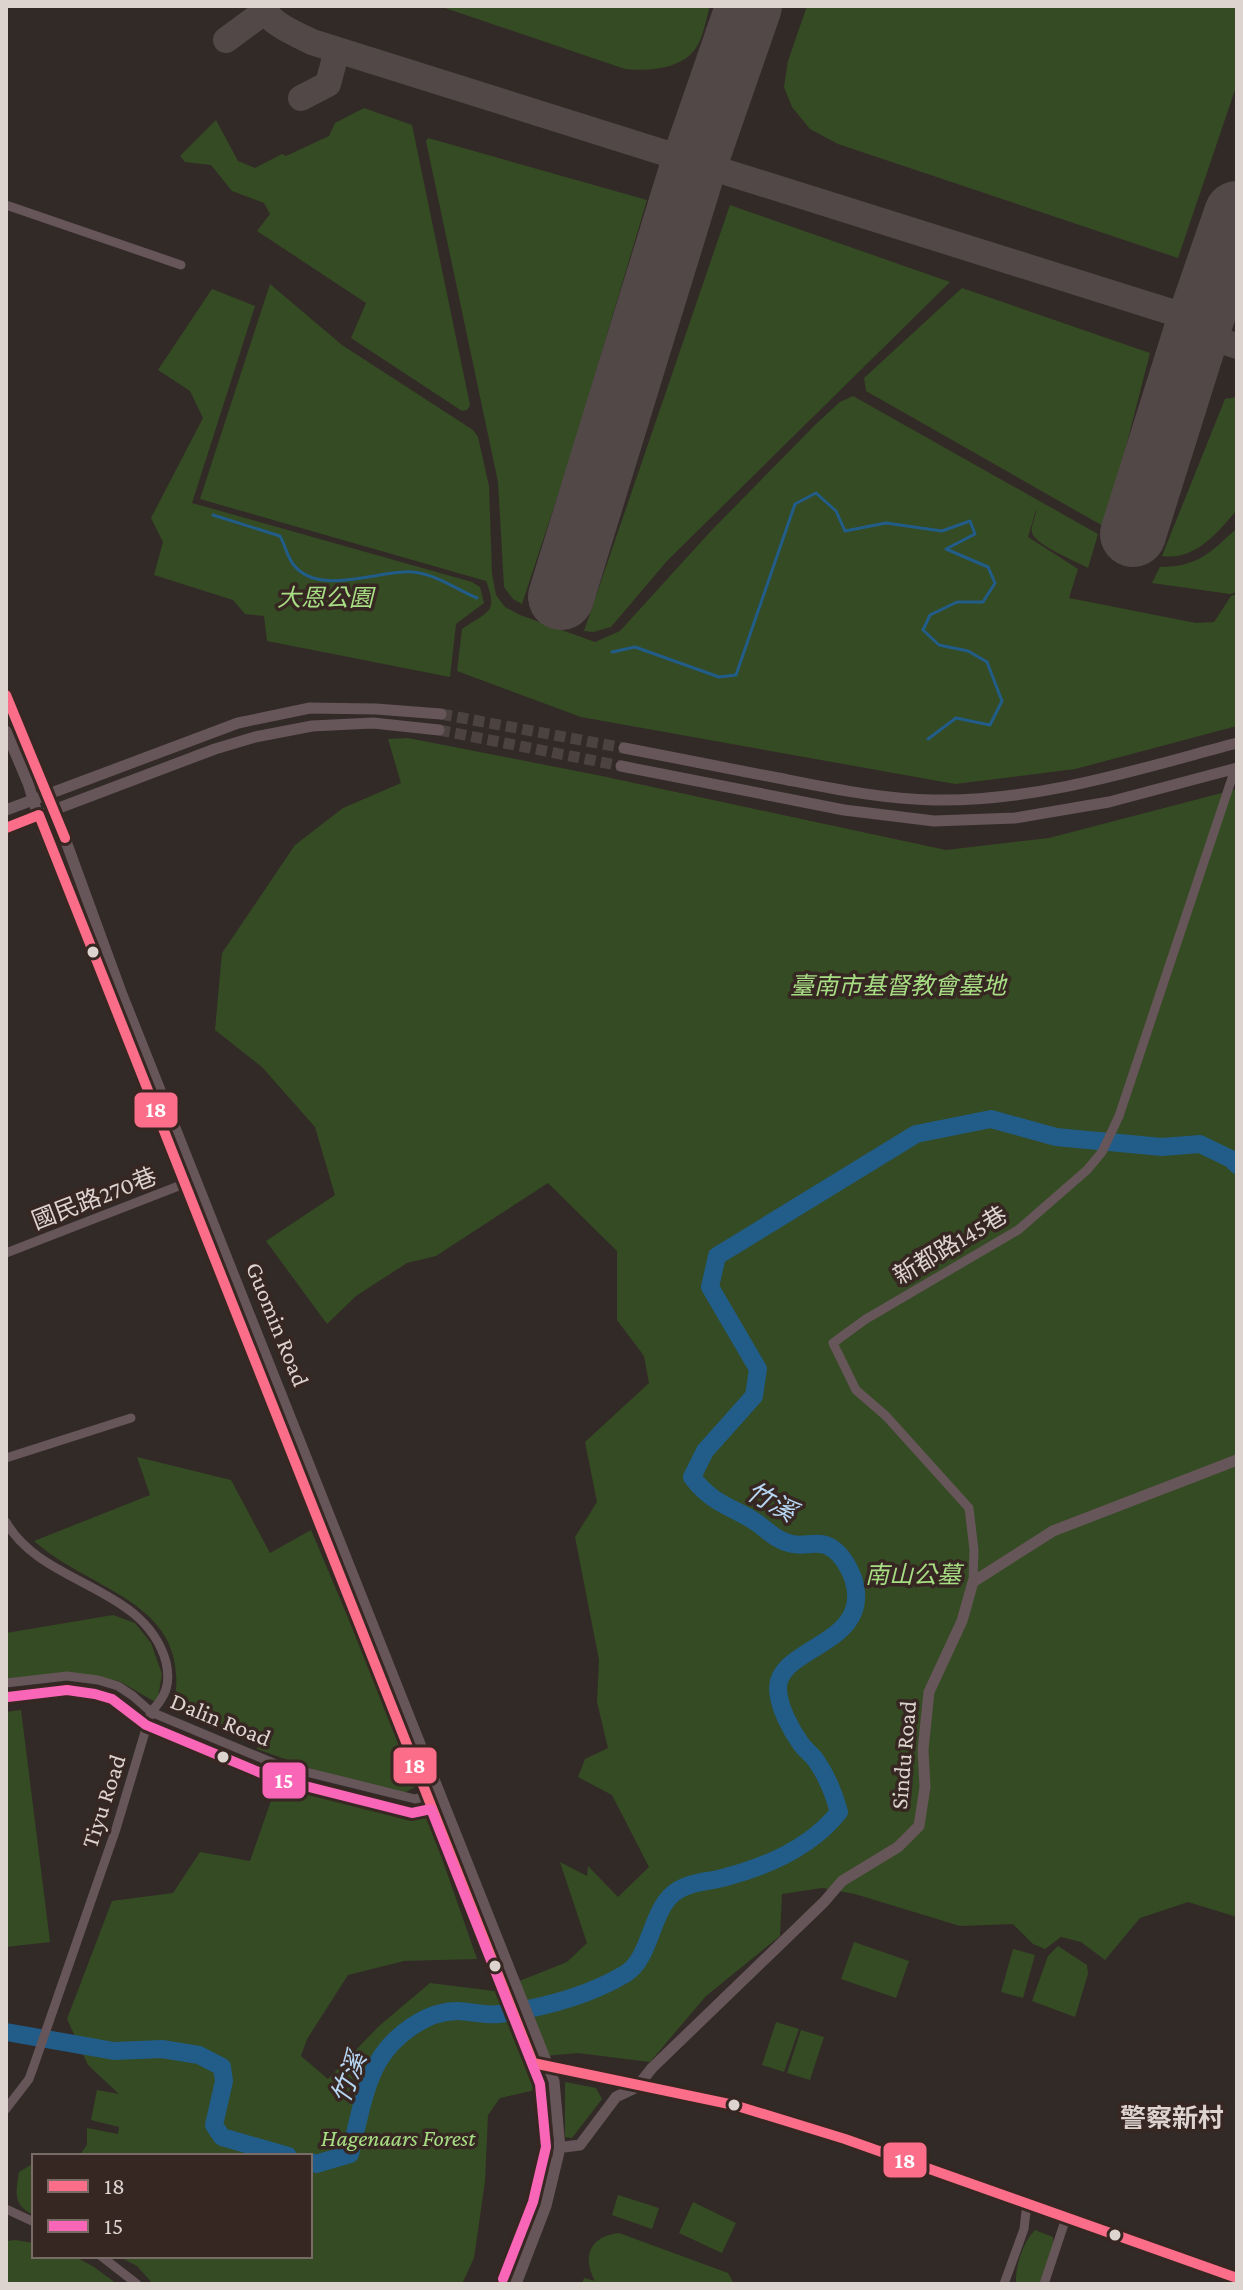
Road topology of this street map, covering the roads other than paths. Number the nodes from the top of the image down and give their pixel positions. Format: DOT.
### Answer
graph roads {
  1 [pos="6,205"];
  2 [pos="181,265"];
  3 [pos="6,695"];
  4 [pos="441,714"];
  5 [pos="439,730"];
  6 [pos="6,731"];
  7 [pos="1237,743"];
  8 [pos="624,748"];
  9 [pos="621,766"];
  10 [pos="1236,769"];
  11 [pos="47,795"];
  12 [pos="34,800"];
  13 [pos="6,810"];
  14 [pos="54,810"];
  15 [pos="39,815"];
  16 [pos="6,828"];
  17 [pos="191,1182"];
  18 [pos="6,1253"];
  19 [pos="131,1418"];
  20 [pos="6,1458"];
  21 [pos="1237,1460"];
  22 [pos="6,1522"];
  23 [pos="973,1582"];
  24 [pos="6,1683"];
  25 [pos="151,1712"];
  26 [pos="433,1794"];
  27 [pos="534,2047"];
  28 [pos="533,2063"];
  29 [pos="549,2067"];
  30 [pos="637,2087"];
  31 [pos="6,2109"];
  32 [pos="547,2147"];
  33 [pos="560,2148"];
  34 [pos="1027,2203"];
  35 [pos="6,2209"];
  36 [pos="1066,2218"];
  37 [pos="32,2221"];
  38 [pos="104,2258"];
  39 [pos="1237,2278"];
  40 [pos="137,2284"];
  41 [pos="507,2284"];
  42 [pos="516,2284"];
  43 [pos="1004,2284"];
  44 [pos="1044,2284"];
  1 -- 2 [label="street"];
  3 -- 11 [label="street, Guomin Road"];
  4 -- 11 [label="street"];
  5 -- 14 [label="street"];
  6 -- 12 [label="street, Guomin Road"];
  7 -- 8 [label="street"];
  9 -- 10 [label="street"];
  10 -- 23 [label="street, 新都路145巷"];
  11 -- 12 [label="street"];
  11 -- 14 [label="street, Guomin Road"];
  12 -- 13 [label="street"];
  12 -- 15 [label="street, Guomin Road"];
  14 -- 15 [label="street"];
  14 -- 17 [label="street, Guomin Road"];
  15 -- 16 [label="street"];
  15 -- 17 [label="street, Guomin Road"];
  17 -- 18 [label="street, 國民路270巷"];
  17 -- 26 [label="street, Guomin Road"];
  19 -- 20 [label="street"];
  21 -- 23 [label="street"];
  22 -- 25 [label="street, Tiyu Road"];
  23 -- 30 [label="street, Sindu Road"];
  24 -- 25 [label="street, Dalin Road"];
  25 -- 26 [label="street, Dalin Road"];
  25 -- 31 [label="street, Tiyu Road"];
  26 -- 27 [label="street, Guomin Road"];
  27 -- 28 [label="street"];
  27 -- 29 [label="street"];
  28 -- 29 [label="street"];
  28 -- 32 [label="street"];
  29 -- 30 [label="street"];
  29 -- 33 [label="street"];
  30 -- 33 [label="street, Sindu Road"];
  30 -- 34 [label="street"];
  32 -- 33 [label="street"];
  32 -- 41 [label="street"];
  33 -- 42 [label="street"];
  34 -- 36 [label="street"];
  34 -- 43 [label="street"];
  35 -- 37 [label="street"];
  36 -- 39 [label="street"];
  36 -- 44 [label="street"];
  38 -- 40 [label="street"];
}
